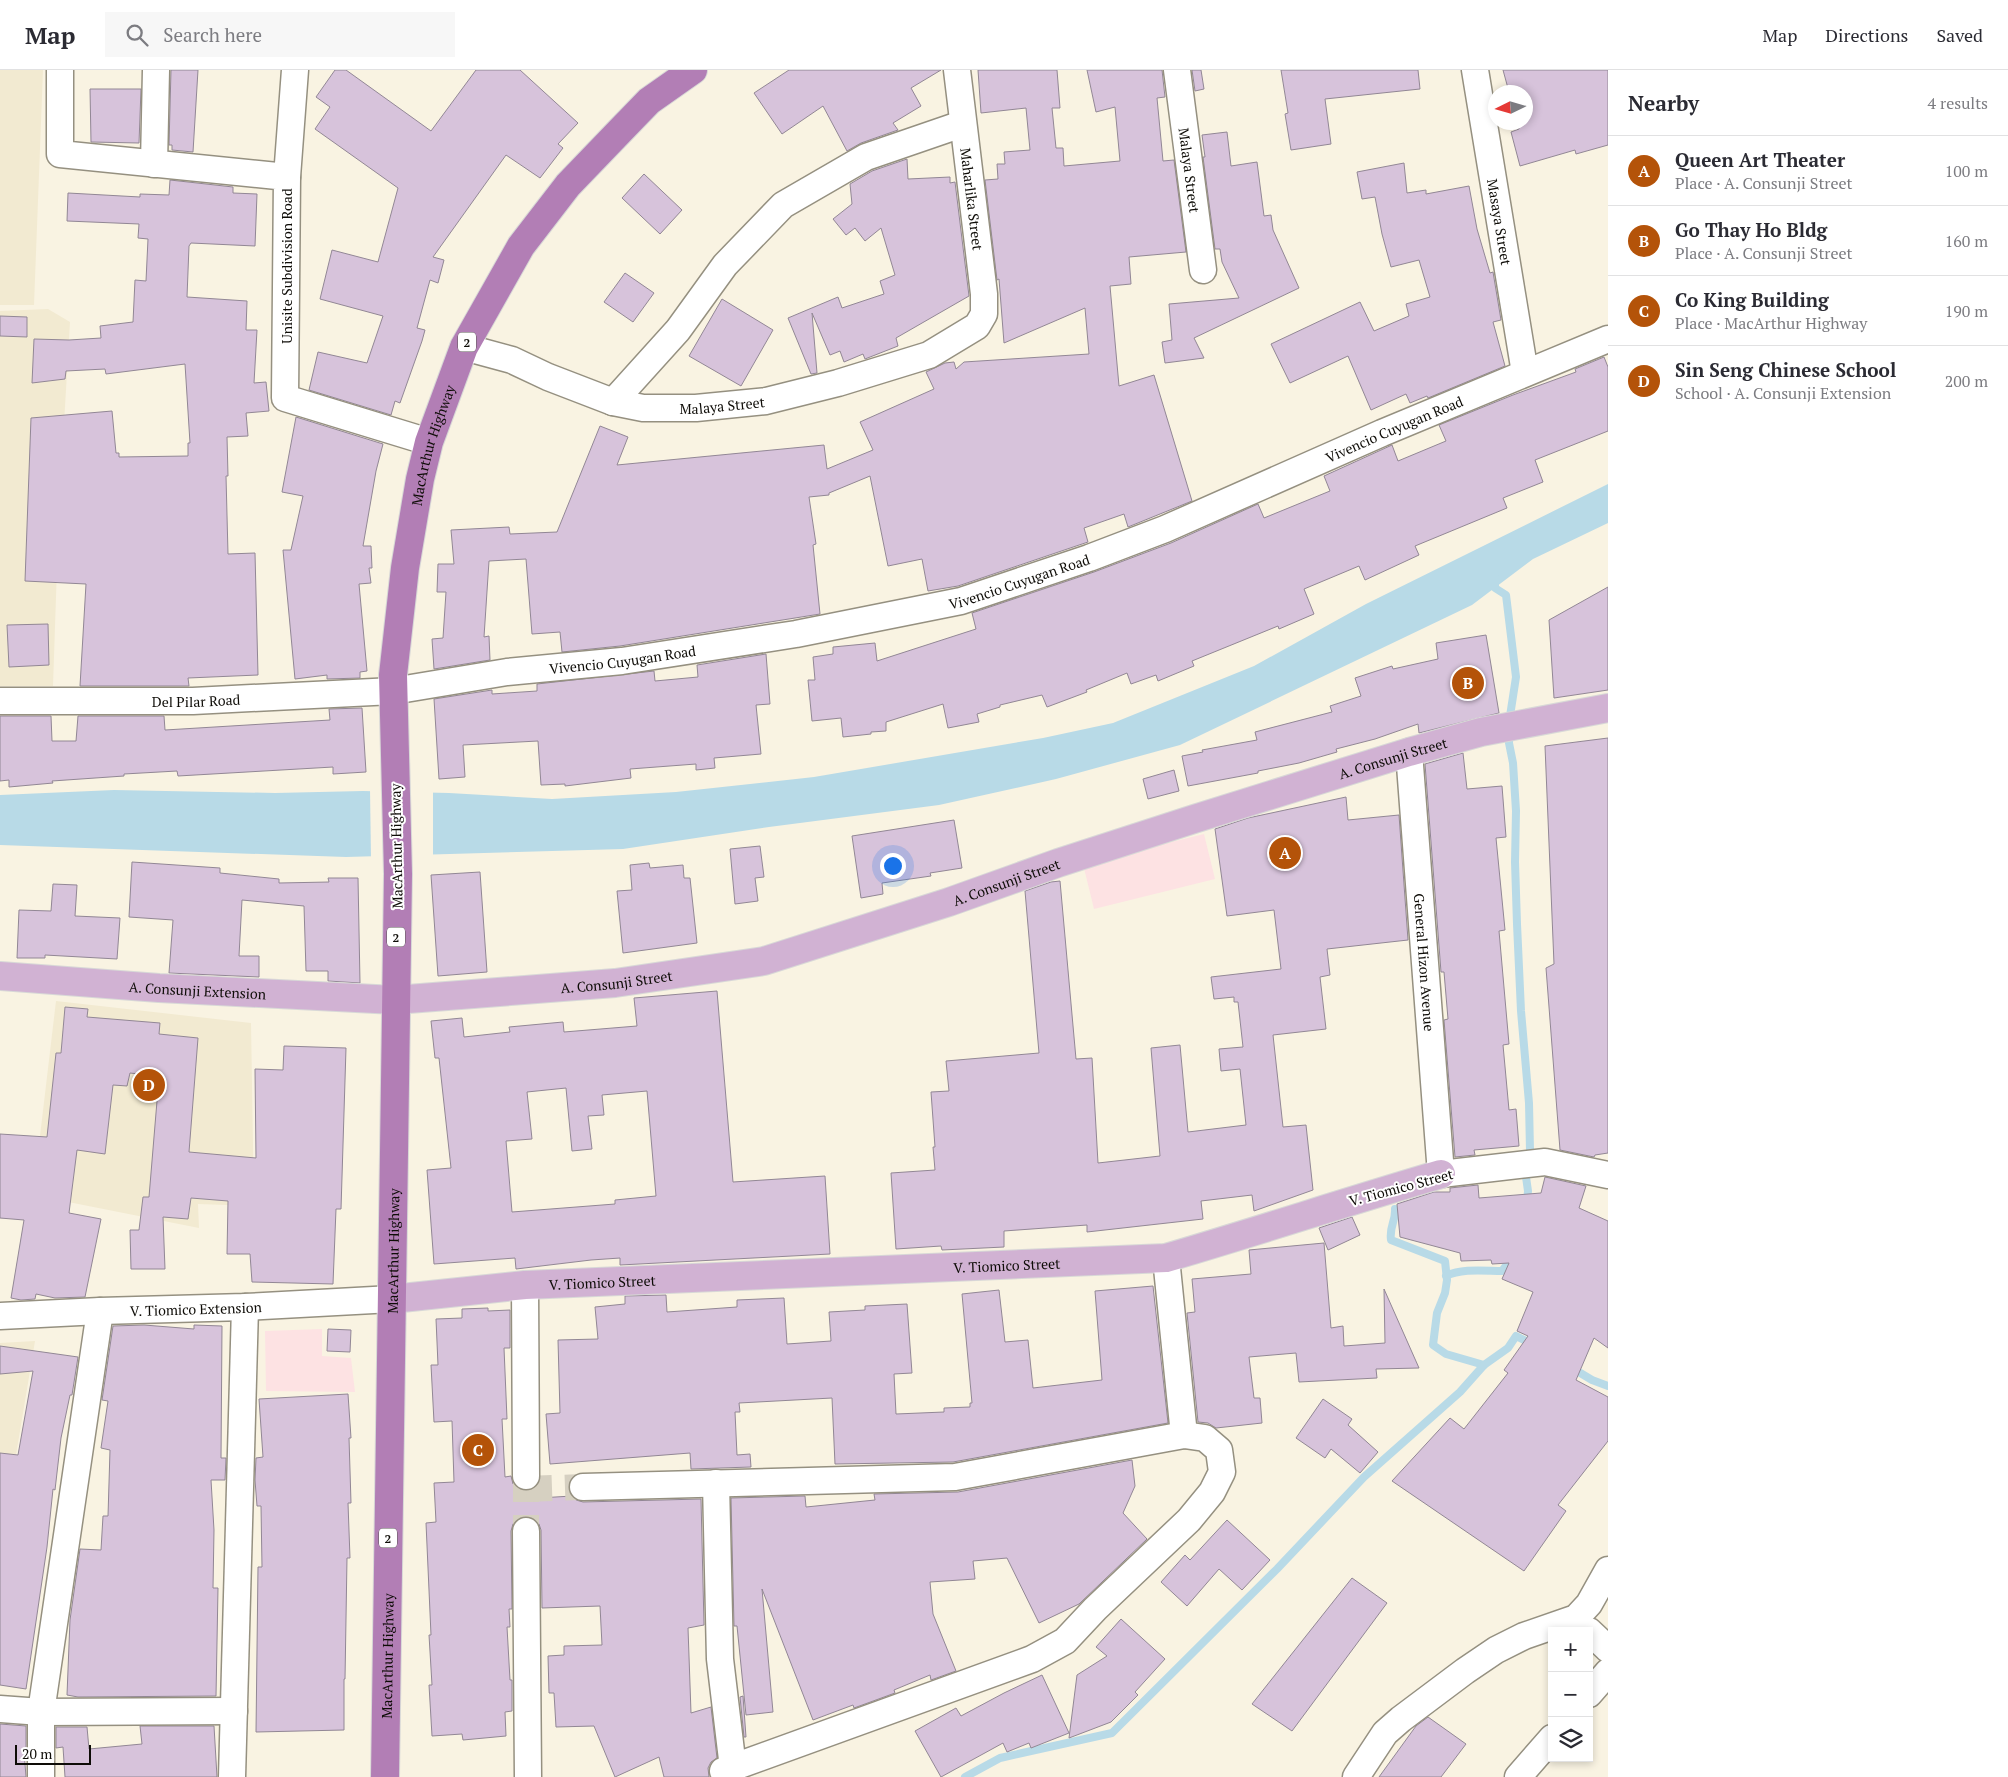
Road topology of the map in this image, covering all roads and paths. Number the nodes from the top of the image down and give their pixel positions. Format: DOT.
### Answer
graph roads {
  1 [pos="60,70"];
  2 [pos="156,70"];
  3 [pos="295,70"];
  4 [pos="694,70"];
  5 [pos="956,70"];
  6 [pos="1177,70"];
  7 [pos="1475,70"];
  8 [pos="962,124"];
  9 [pos="154,164"];
  10 [pos="287,177"];
  11 [pos="1203,270"];
  12 [pos="977,326"];
  13 [pos="1608,339"];
  14 [pos="464,347"];
  15 [pos="1525,373"];
  16 [pos="612,402"];
  17 [pos="429,442"];
  18 [pos="393,691"];
  19 [pos="0,701"];
  20 [pos="1608,708"];
  21 [pos="1409,752"];
  22 [pos="0,976"];
  23 [pos="395,1000"];
  24 [pos="1441,1174"];
  25 [pos="1608,1175"];
  26 [pos="1166,1258"];
  27 [pos="525,1286"];
  28 [pos="392,1299"];
  29 [pos="245,1308"];
  30 [pos="100,1311"];
  31 [pos="0,1316"];
  32 [pos="1184,1434"];
  33 [pos="526,1476"];
  34 [pos="716,1483"];
  35 [pos="583,1487"];
  36 [pos="526,1531"];
  37 [pos="1608,1570"];
  38 [pos="1585,1627"];
  39 [pos="1548,1632"];
  40 [pos="1593,1635"];
  41 [pos="1608,1649"];
  42 [pos="1608,1672"];
  43 [pos="1593,1689"];
  44 [pos="0,1709"];
  45 [pos="234,1711"];
  46 [pos="41,1712"];
  47 [pos="1548,1743"];
  48 [pos="767,1768"];
  49 [pos="41,1777"];
  50 [pos="232,1777"];
  51 [pos="385,1777"];
  52 [pos="528,1777"];
  53 [pos="1356,1777"];
  54 [pos="1518,1777"];
  1 -- 9 [label="street, Unisite Subdivision Road"];
  2 -- 9 [label="street"];
  3 -- 10 [label="street"];
  4 -- 14 [label="highway, MacArthur Highway / 2"];
  5 -- 8 [label="street, Maharlika Street"];
  6 -- 11 [label="street, Malaya Street"];
  7 -- 15 [label="street, Masaya Street"];
  8 -- 12 [label="street, Maharlika Street"];
  8 -- 16 [label="street"];
  9 -- 10 [label="street, Unisite Subdivision Road"];
  10 -- 17 [label="street, Unisite Subdivision Road"];
  12 -- 16 [label="street, Malaya Street"];
  13 -- 15 [label="street, Vivencio Cuyugan Road"];
  14 -- 16 [label="street, Malaya Street"];
  14 -- 17 [label="highway, MacArthur Highway / 2"];
  15 -- 18 [label="street, Vivencio Cuyugan Road"];
  17 -- 18 [label="highway, MacArthur Highway / 2"];
  18 -- 19 [label="street, Del Pilar Road"];
  18 -- 23 [label="highway, MacArthur Highway / 2"];
  20 -- 21 [label="main road, A. Consunji Street"];
  21 -- 23 [label="main road, A. Consunji Street"];
  21 -- 24 [label="street, General Hizon Avenue"];
  22 -- 23 [label="main road, A. Consunji Extension"];
  23 -- 28 [label="highway, MacArthur Highway / 2"];
  24 -- 25 [label="street, V. Tiomico Street"];
  24 -- 26 [label="main road, V. Tiomico Street"];
  26 -- 27 [label="main road, V. Tiomico Street"];
  26 -- 32 [label="street"];
  27 -- 28 [label="main road, V. Tiomico Street"];
  27 -- 33 [label="street"];
  28 -- 29 [label="street, V. Tiomico Extension"];
  28 -- 51 [label="highway, MacArthur Highway / 2"];
  29 -- 30 [label="street, V. Tiomico Extension"];
  29 -- 45 [label="street"];
  30 -- 31 [label="street, V. Tiomico Extension"];
  30 -- 46 [label="street"];
  32 -- 34 [label="street"];
  32 -- 48 [label="street"];
  34 -- 35 [label="street"];
  34 -- 48 [label="street"];
  36 -- 52 [label="street"];
  37 -- 38 [label="street"];
  39 -- 53 [label="street"];
  40 -- 41 [label="street"];
  42 -- 43 [label="street"];
  44 -- 46 [label="street"];
  45 -- 46 [label="street"];
  45 -- 50 [label="street"];
  46 -- 49 [label="street"];
  47 -- 54 [label="street"];
}
